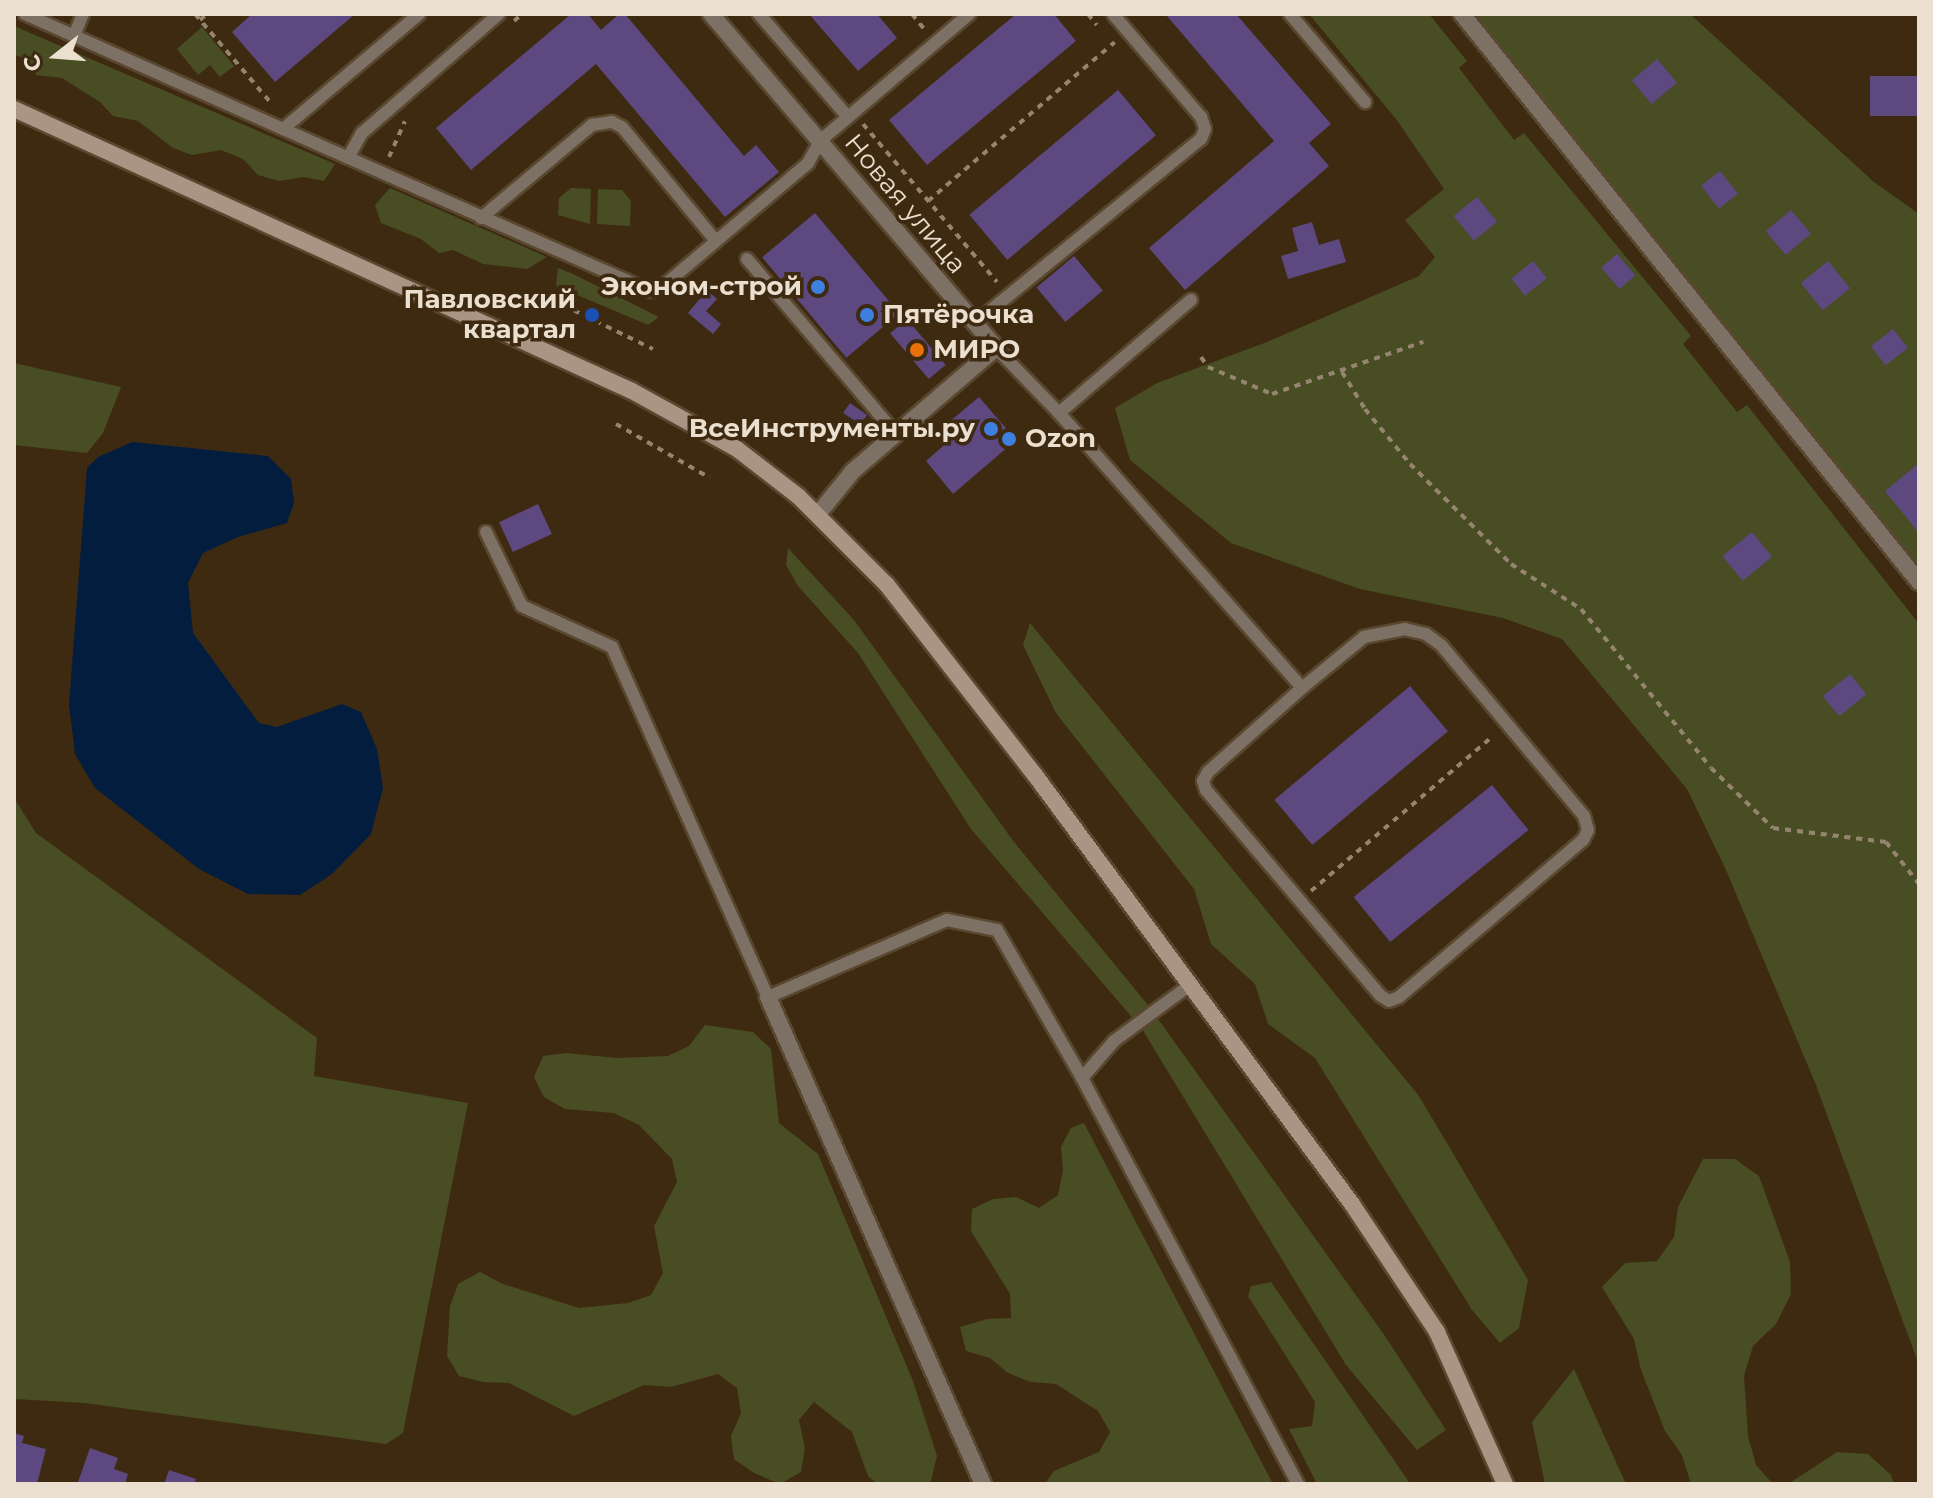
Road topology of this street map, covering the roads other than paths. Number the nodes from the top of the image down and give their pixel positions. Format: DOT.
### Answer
graph roads {
  1 [pos="25,14"];
  2 [pos="83,14"];
  3 [pos="419,14"];
  4 [pos="499,14"];
  5 [pos="711,14"];
  6 [pos="759,14"];
  7 [pos="969,14"];
  8 [pos="1290,14"];
  9 [pos="1462,14"];
  10 [pos="1119,16"];
  11 [pos="74,36"];
  12 [pos="1365,102"];
  13 [pos="14,109"];
  14 [pos="850,115"];
  15 [pos="286,127"];
  16 [pos="820,141"];
  17 [pos="348,158"];
  18 [pos="481,218"];
  19 [pos="716,241"];
  20 [pos="747,259"];
  21 [pos="1191,300"];
  22 [pos="975,323"];
  23 [pos="996,348"];
  24 [pos="1059,413"];
  25 [pos="896,434"];
  26 [pos="818,514"];
  27 [pos="486,532"];
  28 [pos="1919,582"];
  29 [pos="1302,688"];
  30 [pos="1190,985"];
  31 [pos="768,997"];
  32 [pos="1082,1078"];
  33 [pos="983,1484"];
  34 [pos="1298,1484"];
  35 [pos="1505,1484"];
  1 -- 11 [label="lane"];
  2 -- 11 [label="lane"];
  3 -- 15 [label="lane"];
  4 -- 17 [label="lane"];
  5 -- 16 [label="street, Новая улица"];
  6 -- 14 [label="lane"];
  7 -- 14 [label="lane"];
  8 -- 12 [label="lane"];
  9 -- 28 [label="street"];
  10 -- 22 [label="lane"];
  11 -- 15 [label="lane"];
  13 -- 26 [label="main road"];
  14 -- 16 [label="lane"];
  15 -- 17 [label="lane"];
  16 -- 19 [label="lane"];
  16 -- 22 [label="street, Новая улица"];
  17 -- 18 [label="lane"];
  18 -- 19 [label="lane"];
  18 -- 19 [label="lane"];
  20 -- 25 [label="lane"];
  21 -- 24 [label="lane"];
  22 -- 23 [label="street, Новая улица"];
  23 -- 24 [label="lane"];
  23 -- 25 [label="street"];
  24 -- 29 [label="lane"];
  25 -- 26 [label="street"];
  26 -- 30 [label="main road"];
  27 -- 31 [label="lane"];
  29 -- 29 [label="lane"];
  30 -- 32 [label="lane"];
  30 -- 35 [label="main road"];
  31 -- 32 [label="lane"];
  31 -- 33 [label="street"];
  32 -- 34 [label="lane"];
}
